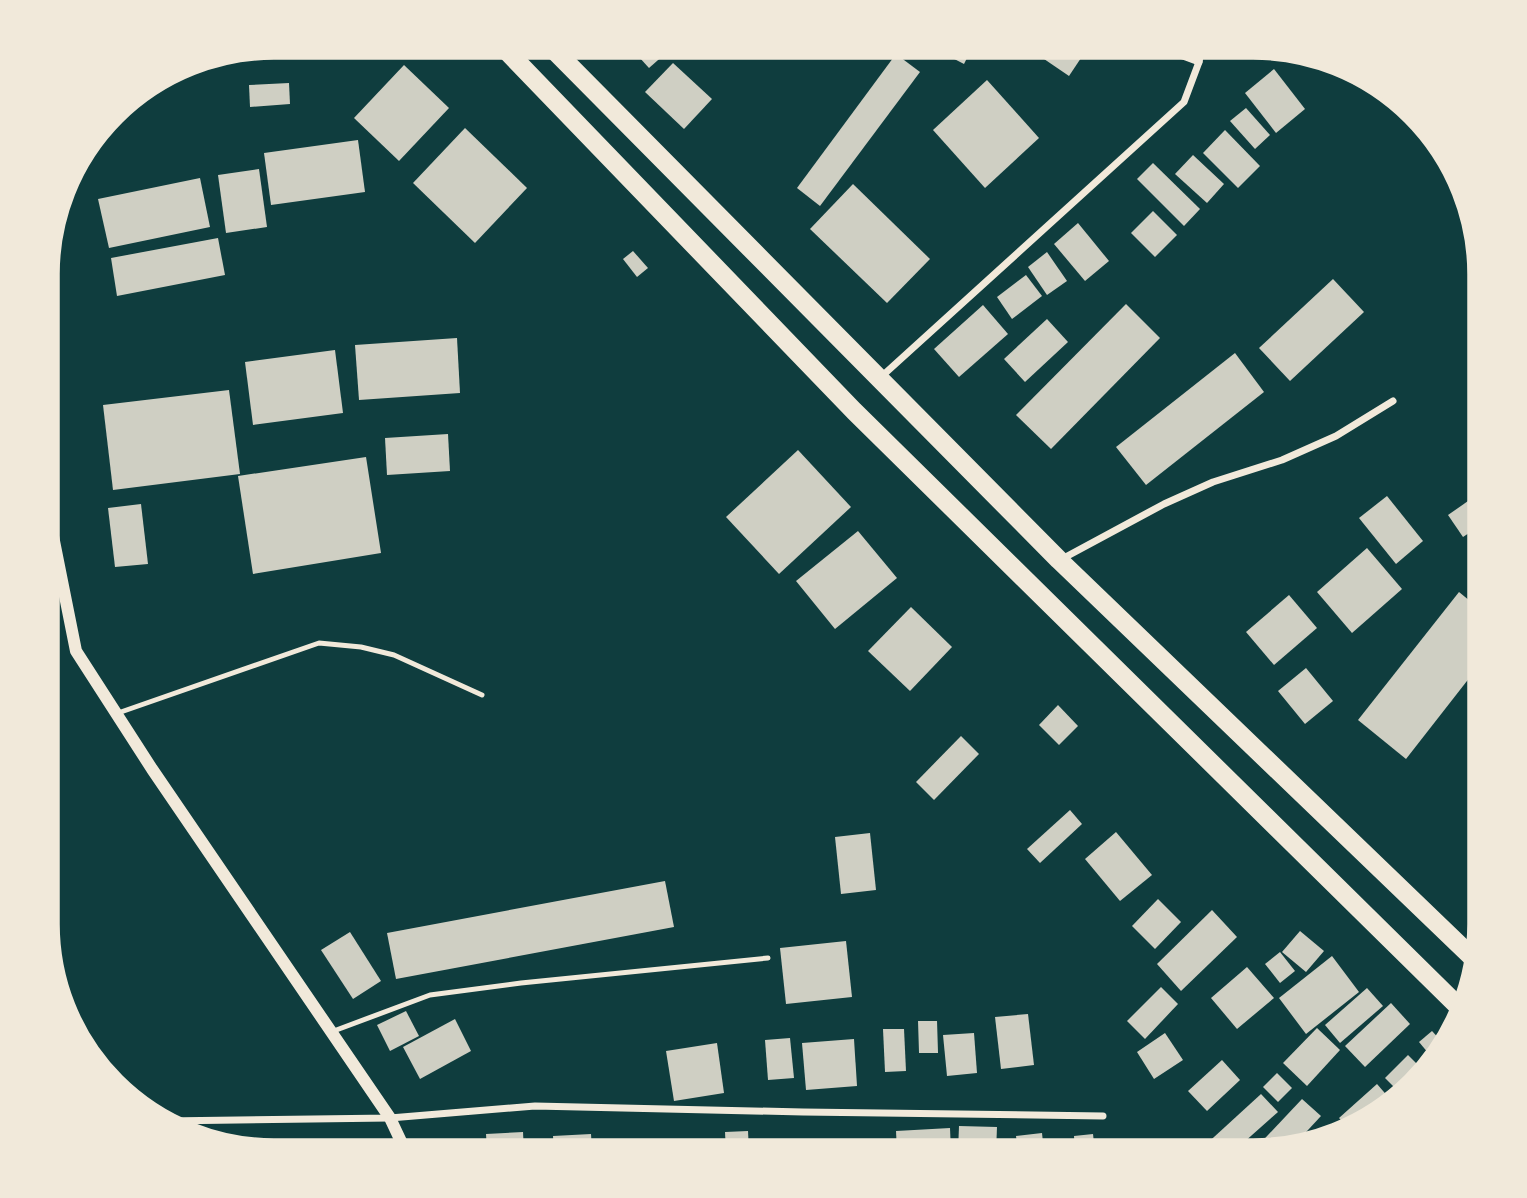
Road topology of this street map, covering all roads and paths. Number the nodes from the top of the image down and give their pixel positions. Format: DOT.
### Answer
graph roads {
  1 [pos="514,58"];
  2 [pos="562,58"];
  3 [pos="1188,58"];
  4 [pos="1200,58"];
  5 [pos="1199,62"];
  6 [pos="879,379"];
  7 [pos="1393,401"];
  8 [pos="1059,560"];
  9 [pos="58,561"];
  10 [pos="482,695"];
  11 [pos="117,714"];
  12 [pos="1467,952"];
  13 [pos="768,958"];
  14 [pos="1455,1003"];
  15 [pos="331,1032"];
  16 [pos="1103,1116"];
  17 [pos="390,1118"];
  18 [pos="184,1121"];
  19 [pos="400,1140"];
  1 -- 14 [label="highway"];
  2 -- 6 [label="highway"];
  3 -- 5 [label="street"];
  4 -- 5 [label="street"];
  5 -- 6 [label="street"];
  6 -- 8 [label="highway"];
  7 -- 8 [label="street"];
  8 -- 12 [label="highway"];
  9 -- 11 [label="street"];
  10 -- 11 [label="lane"];
  11 -- 15 [label="street"];
  13 -- 15 [label="lane"];
  15 -- 17 [label="street"];
  16 -- 17 [label="street"];
  17 -- 18 [label="street"];
  17 -- 19 [label="street"];
}
